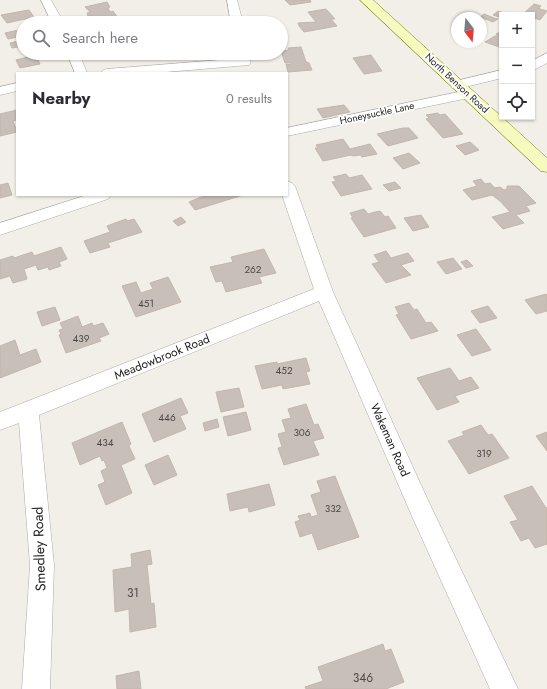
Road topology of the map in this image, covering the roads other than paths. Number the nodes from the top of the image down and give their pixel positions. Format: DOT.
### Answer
graph roads {
  1 [pos="46,0"];
  2 [pos="232,0"];
  3 [pos="366,0"];
  4 [pos="54,16"];
  5 [pos="235,16"];
  6 [pos="547,57"];
  7 [pos="76,60"];
  8 [pos="246,63"];
  9 [pos="535,65"];
  10 [pos="81,72"];
  11 [pos="121,72"];
  12 [pos="499,75"];
  13 [pos="16,87"];
  14 [pos="463,89"];
  15 [pos="0,91"];
  16 [pos="288,132"];
  17 [pos="547,167"];
  18 [pos="288,189"];
  19 [pos="99,196"];
  20 [pos="0,229"];
  21 [pos="324,292"];
  22 [pos="28,410"];
  23 [pos="0,421"];
  24 [pos="36,689"];
  25 [pos="504,689"];
  1 -- 4 [label="street"];
  2 -- 5 [label="street"];
  3 -- 14 [label="main road, North Benson Road"];
  6 -- 9 [label="street"];
  7 -- 10 [label="street"];
  8 -- 11 [label="street"];
  12 -- 14 [label="street, Honeysuckle Lane"];
  13 -- 15 [label="street"];
  14 -- 16 [label="street, Honeysuckle Lane"];
  14 -- 17 [label="main road, North Benson Road"];
  18 -- 21 [label="street, Wakeman Road"];
  19 -- 20 [label="street"];
  21 -- 22 [label="street, Meadowbrook Road"];
  21 -- 25 [label="street, Wakeman Road"];
  22 -- 23 [label="street, Meadowbrook Road"];
  22 -- 24 [label="street, Smedley Road"];
}
